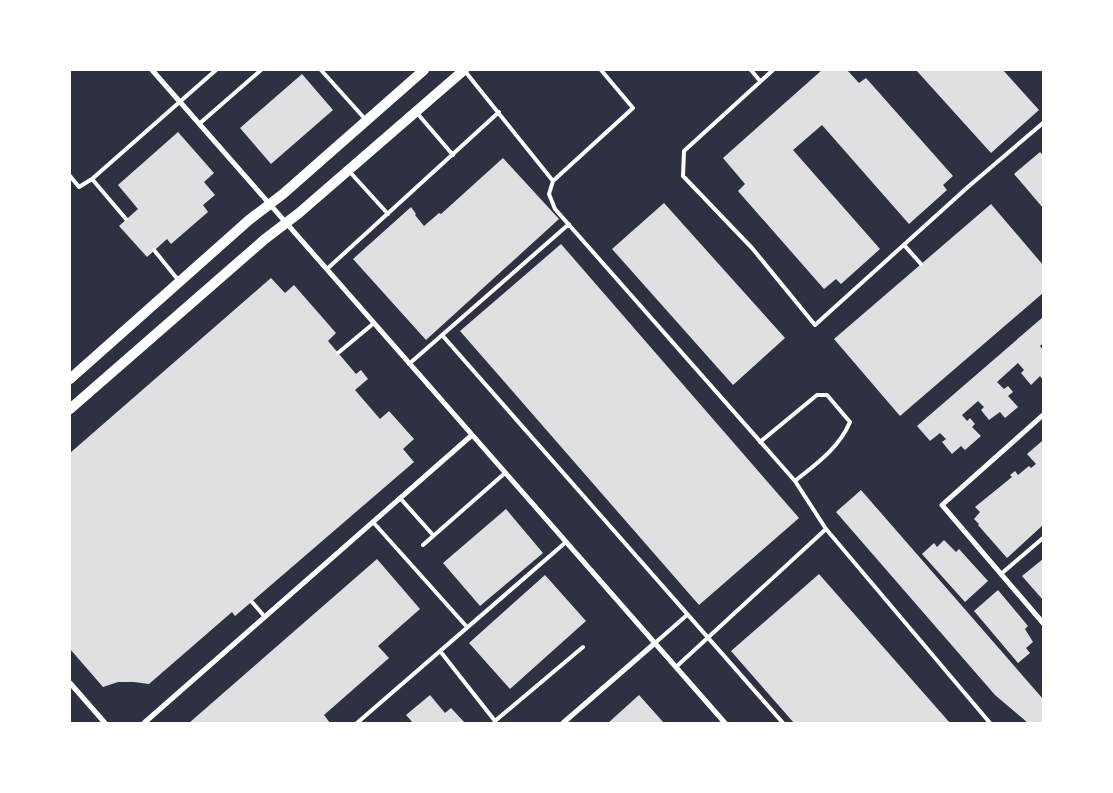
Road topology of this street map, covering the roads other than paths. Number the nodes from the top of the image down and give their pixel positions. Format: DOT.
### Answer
graph roads {
  1 [pos="152,70"];
  2 [pos="216,70"];
  3 [pos="261,70"];
  4 [pos="321,70"];
  5 [pos="424,70"];
  6 [pos="464,70"];
  7 [pos="601,70"];
  8 [pos="750,70"];
  9 [pos="772,70"];
  10 [pos="760,81"];
  11 [pos="180,102"];
  12 [pos="416,112"];
  13 [pos="499,112"];
  14 [pos="367,121"];
  15 [pos="1043,123"];
  16 [pos="199,124"];
  17 [pos="453,155"];
  18 [pos="348,170"];
  19 [pos="70,176"];
  20 [pos="92,179"];
  21 [pos="553,181"];
  22 [pos="270,204"];
  23 [pos="388,214"];
  24 [pos="126,219"];
  25 [pos="285,223"];
  26 [pos="569,224"];
  27 [pos="904,245"];
  28 [pos="154,250"];
  29 [pos="921,264"];
  30 [pos="326,269"];
  31 [pos="180,281"];
  32 [pos="374,324"];
  33 [pos="442,335"];
  34 [pos="338,353"];
  35 [pos="409,364"];
  36 [pos="70,379"];
  37 [pos="70,409"];
  38 [pos="1043,415"];
  39 [pos="472,436"];
  40 [pos="760,442"];
  41 [pos="505,473"];
  42 [pos="795,481"];
  43 [pos="400,498"];
  44 [pos="373,522"];
  45 [pos="826,529"];
  46 [pos="433,536"];
  47 [pos="1043,538"];
  48 [pos="566,542"];
  49 [pos="423,545"];
  50 [pos="1001,574"];
  51 [pos="252,602"];
  52 [pos="687,615"];
  53 [pos="265,617"];
  54 [pos="1043,623"];
  55 [pos="467,627"];
  56 [pos="708,638"];
  57 [pos="655,642"];
  58 [pos="583,647"];
  59 [pos="440,651"];
  60 [pos="676,667"];
  61 [pos="70,683"];
  62 [pos="496,722"];
  63 [pos="105,723"];
  64 [pos="144,723"];
  65 [pos="357,723"];
  66 [pos="563,723"];
  67 [pos="725,723"];
  68 [pos="782,723"];
  69 [pos="990,723"];
  1 -- 11 [label="street"];
  2 -- 11 [label="lane"];
  3 -- 16 [label="lane"];
  4 -- 14 [label="lane"];
  5 -- 14 [label="main road"];
  6 -- 12 [label="main road"];
  6 -- 13 [label="lane"];
  7 -- 21 [label="lane"];
  8 -- 10 [label="lane"];
  9 -- 10 [label="lane"];
  10 -- 27 [label="lane"];
  11 -- 16 [label="street"];
  11 -- 20 [label="lane"];
  12 -- 17 [label="lane"];
  12 -- 18 [label="main road"];
  13 -- 17 [label="lane"];
  13 -- 21 [label="lane"];
  14 -- 22 [label="main road"];
  15 -- 27 [label="lane"];
  16 -- 22 [label="street"];
  17 -- 23 [label="lane"];
  18 -- 23 [label="lane"];
  18 -- 25 [label="main road"];
  19 -- 20 [label="lane"];
  20 -- 24 [label="lane"];
  21 -- 26 [label="lane"];
  22 -- 25 [label="street"];
  22 -- 31 [label="main road"];
  23 -- 30 [label="lane"];
  25 -- 30 [label="street"];
  25 -- 37 [label="main road"];
  26 -- 33 [label="lane"];
  26 -- 40 [label="lane"];
  27 -- 29 [label="lane"];
  28 -- 31 [label="lane"];
  30 -- 32 [label="street"];
  31 -- 36 [label="main road"];
  32 -- 34 [label="lane"];
  32 -- 35 [label="street"];
  33 -- 35 [label="lane"];
  33 -- 52 [label="lane"];
  35 -- 39 [label="street"];
  38 -- 50 [label="street"];
  39 -- 41 [label="street"];
  39 -- 43 [label="street"];
  40 -- 42 [label="lane"];
  40 -- 42 [label="lane"];
  41 -- 46 [label="lane"];
  41 -- 48 [label="street"];
  42 -- 45 [label="lane"];
  43 -- 44 [label="street"];
  43 -- 46 [label="lane"];
  44 -- 53 [label="street"];
  44 -- 55 [label="lane"];
  45 -- 56 [label="lane"];
  45 -- 69 [label="lane"];
  46 -- 49 [label="lane"];
  47 -- 50 [label="lane"];
  48 -- 55 [label="lane"];
  48 -- 57 [label="street"];
  50 -- 54 [label="street"];
  51 -- 53 [label="lane"];
  52 -- 56 [label="lane"];
  52 -- 57 [label="lane"];
  53 -- 64 [label="street"];
  55 -- 59 [label="lane"];
  56 -- 60 [label="lane"];
  56 -- 68 [label="lane"];
  57 -- 60 [label="street"];
  57 -- 66 [label="street"];
  58 -- 62 [label="lane"];
  59 -- 62 [label="lane"];
  59 -- 65 [label="lane"];
  60 -- 67 [label="street"];
  61 -- 63 [label="street"];
}
